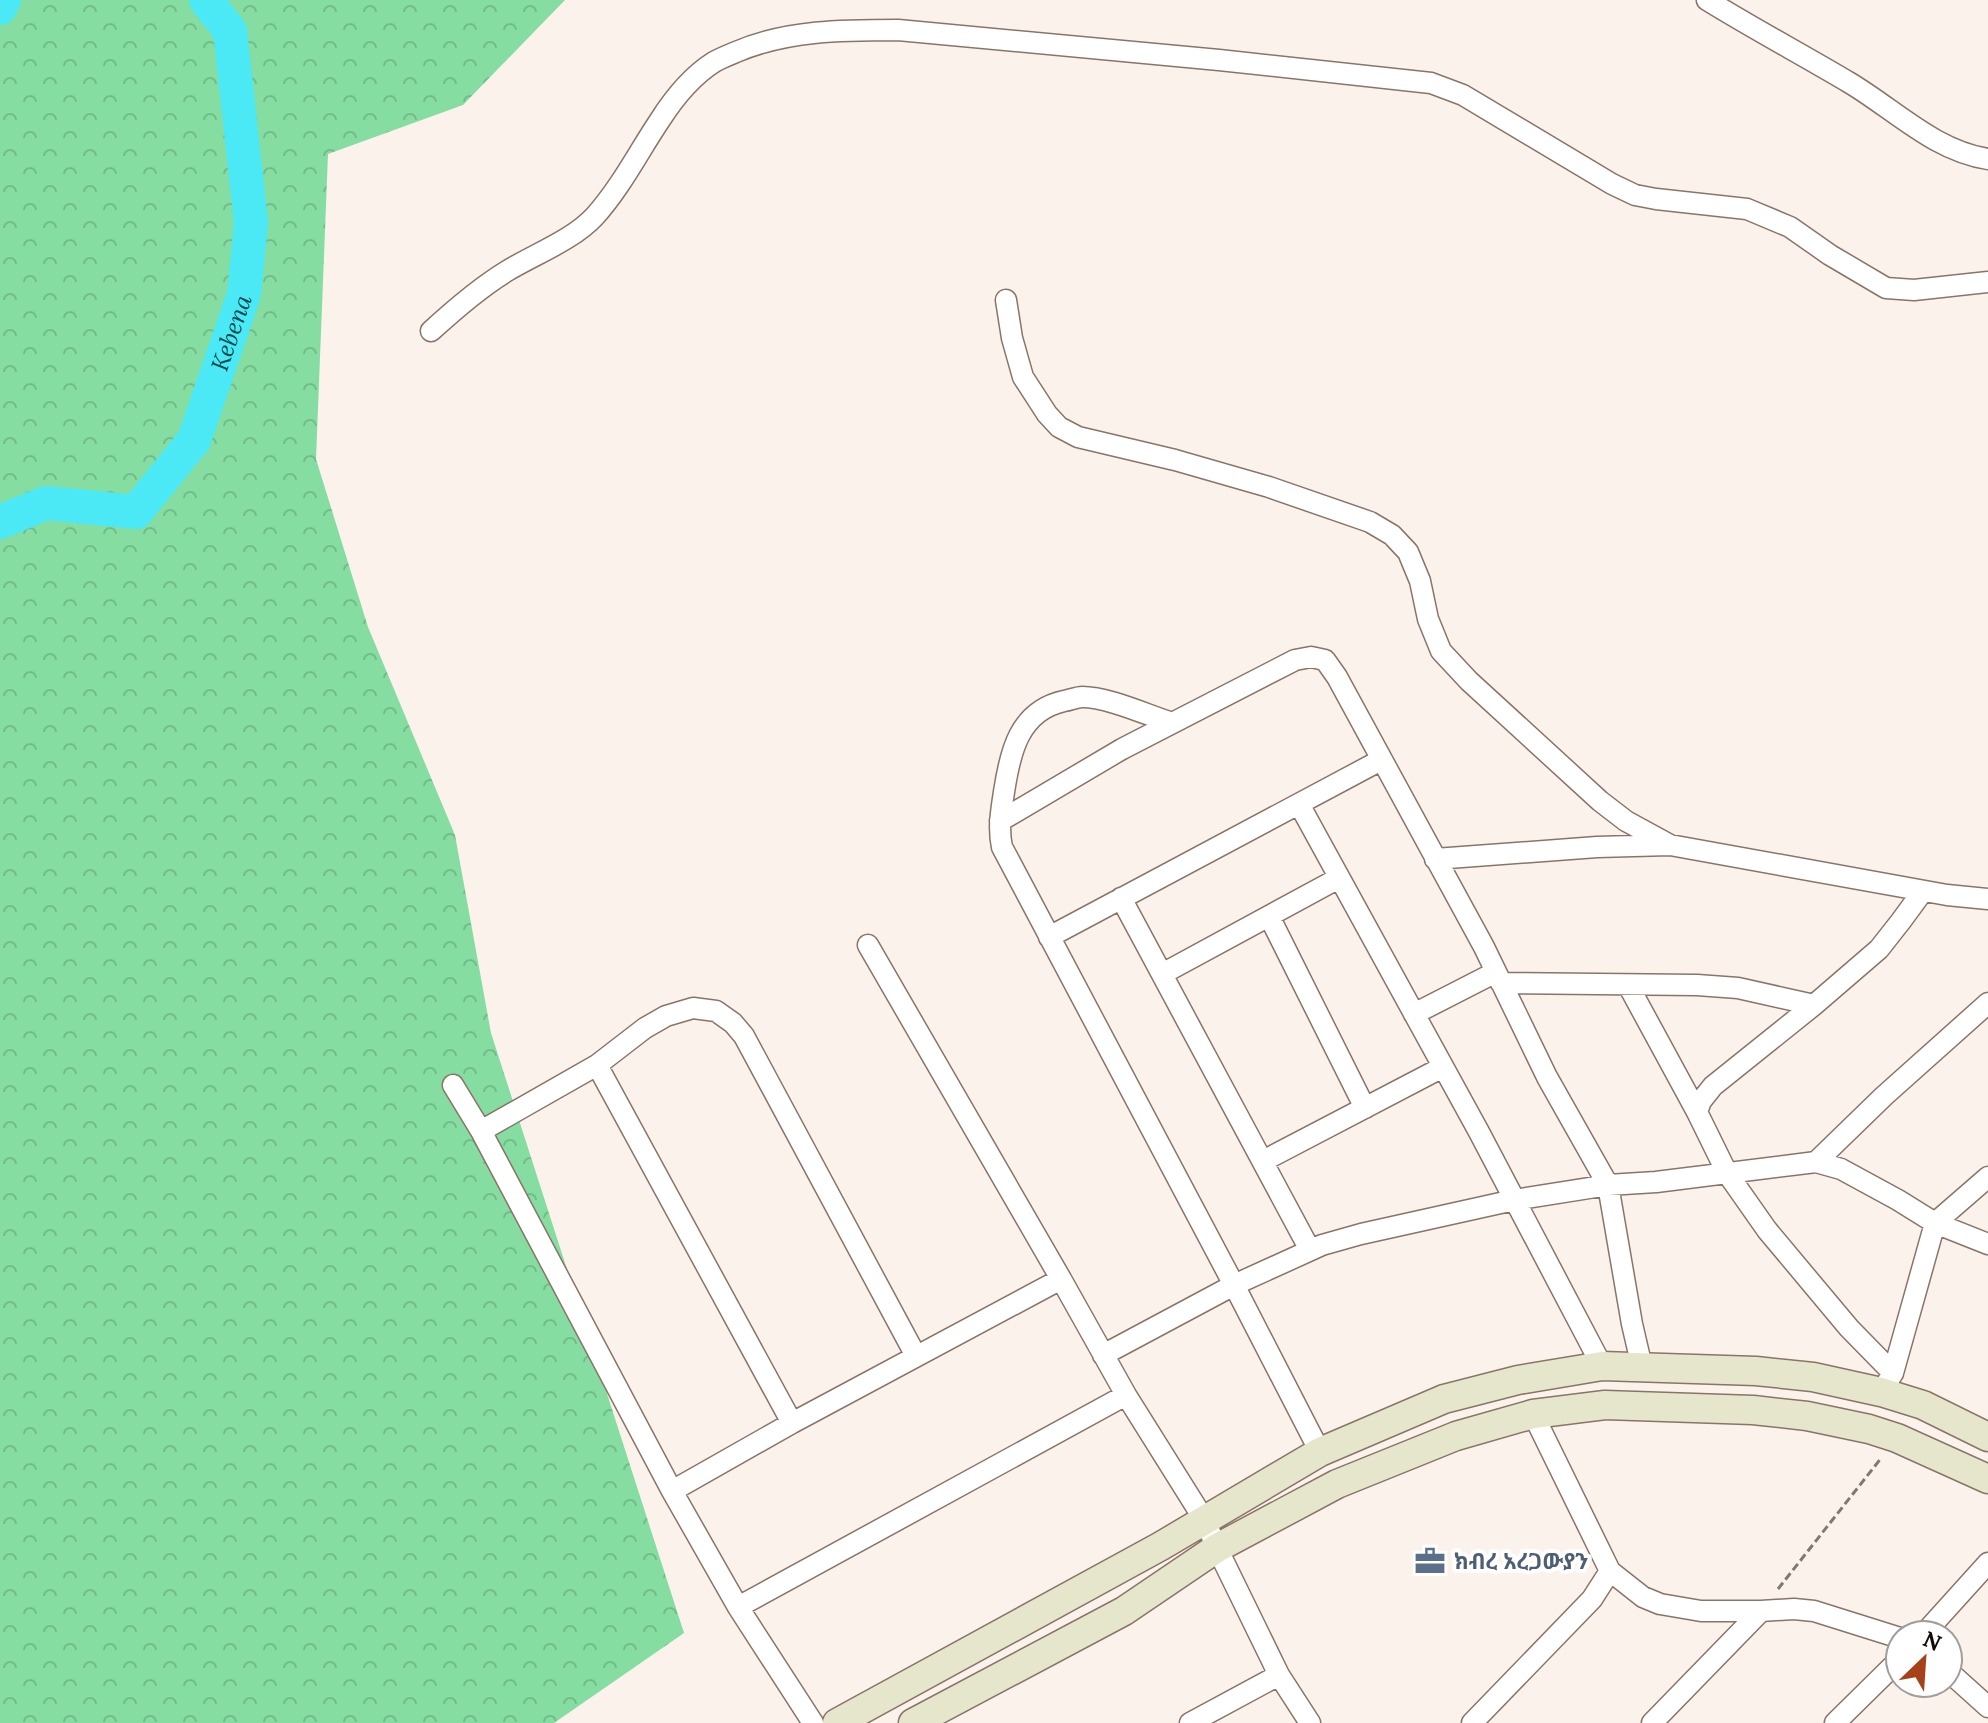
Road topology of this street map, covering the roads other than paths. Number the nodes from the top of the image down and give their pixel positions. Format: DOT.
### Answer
graph roads {
  1 [pos="1707,0"];
  2 [pos="1988,159"];
  3 [pos="1988,282"];
  4 [pos="1006,300"];
  5 [pos="431,331"];
  6 [pos="1172,723"];
  7 [pos="1381,760"];
  8 [pos="1299,804"];
  9 [pos="1000,821"];
  10 [pos="1670,845"];
  11 [pos="1435,859"];
  12 [pos="1339,878"];
  13 [pos="1923,891"];
  14 [pos="1121,898"];
  15 [pos="1988,899"];
  16 [pos="1269,916"];
  17 [pos="1049,937"];
  18 [pos="868,945"];
  19 [pos="1162,974"];
  20 [pos="1498,977"];
  21 [pos="1628,985"];
  22 [pos="1988,1003"];
  23 [pos="1814,1005"];
  24 [pos="1414,1014"];
  25 [pos="597,1065"];
  26 [pos="1443,1067"];
  27 [pos="453,1085"];
  28 [pos="1365,1108"];
  29 [pos="1697,1112"];
  30 [pos="481,1131"];
  31 [pos="1263,1161"];
  32 [pos="1816,1162"];
  33 [pos="1727,1173"];
  34 [pos="1988,1177"];
  35 [pos="1608,1185"];
  36 [pos="1514,1200"];
  37 [pos="1935,1223"];
  38 [pos="1988,1244"];
  39 [pos="1310,1250"];
  40 [pos="1061,1279"];
  41 [pos="1234,1285"];
  42 [pos="1103,1355"];
  43 [pos="916,1356"];
  44 [pos="1602,1366"];
  45 [pos="1642,1367"];
  46 [pos="1887,1383"];
  47 [pos="1126,1395"];
  48 [pos="1533,1414"];
  49 [pos="792,1423"];
  50 [pos="1988,1437"];
  51 [pos="1320,1452"];
  52 [pos="1988,1479"];
  53 [pos="672,1491"];
  54 [pos="1205,1521"];
  55 [pos="1217,1548"];
  56 [pos="1988,1563"];
  57 [pos="1610,1571"];
  58 [pos="738,1607"];
  59 [pos="1761,1611"];
  60 [pos="1937,1619"];
  61 [pos="1884,1633"];
  62 [pos="1279,1675"];
  63 [pos="1884,1675"];
  64 [pos="1964,1685"];
  65 [pos="1988,1707"];
  66 [pos="813,1723"];
  67 [pos="837,1723"];
  68 [pos="913,1723"];
  69 [pos="1190,1723"];
  70 [pos="1310,1723"];
  71 [pos="1472,1723"];
  72 [pos="1652,1723"];
  73 [pos="1835,1723"];
  1 -- 2 [label="street"];
  3 -- 5 [label="street"];
  4 -- 10 [label="street"];
  6 -- 7 [label="street"];
  6 -- 9 [label="street"];
  6 -- 9 [label="street"];
  7 -- 8 [label="street"];
  7 -- 11 [label="street"];
  8 -- 12 [label="street"];
  8 -- 14 [label="street"];
  9 -- 17 [label="street"];
  10 -- 11 [label="street"];
  10 -- 13 [label="street"];
  11 -- 20 [label="street"];
  12 -- 16 [label="street"];
  12 -- 24 [label="street"];
  13 -- 15 [label="street"];
  13 -- 23 [label="street"];
  14 -- 17 [label="street"];
  14 -- 19 [label="street"];
  16 -- 19 [label="street"];
  16 -- 28 [label="street"];
  17 -- 41 [label="street"];
  18 -- 40 [label="street"];
  19 -- 31 [label="street"];
  20 -- 21 [label="street"];
  20 -- 24 [label="street"];
  20 -- 35 [label="street"];
  21 -- 23 [label="street"];
  21 -- 29 [label="street"];
  22 -- 32 [label="street"];
  23 -- 29 [label="street"];
  24 -- 26 [label="street"];
  25 -- 30 [label="street"];
  25 -- 43 [label="street"];
  25 -- 49 [label="street"];
  26 -- 28 [label="street"];
  26 -- 36 [label="street"];
  27 -- 30 [label="street"];
  28 -- 31 [label="street"];
  29 -- 33 [label="street"];
  30 -- 53 [label="street"];
  31 -- 39 [label="street"];
  32 -- 33 [label="street"];
  32 -- 37 [label="street"];
  33 -- 35 [label="street"];
  33 -- 46 [label="street"];
  34 -- 37 [label="street"];
  35 -- 36 [label="street"];
  35 -- 45 [label="street"];
  36 -- 39 [label="street"];
  36 -- 44 [label="street"];
  37 -- 38 [label="street"];
  37 -- 46 [label="street"];
  39 -- 41 [label="street"];
  40 -- 42 [label="street"];
  40 -- 43 [label="street"];
  41 -- 42 [label="street"];
  41 -- 51 [label="street"];
  42 -- 47 [label="street"];
  43 -- 49 [label="street"];
  44 -- 45 [label="main road"];
  44 -- 51 [label="main road"];
  45 -- 46 [label="main road"];
  46 -- 50 [label="main road"];
  47 -- 54 [label="street"];
  47 -- 58 [label="street"];
  48 -- 52 [label="main road"];
  48 -- 55 [label="main road"];
  48 -- 57 [label="street"];
  49 -- 53 [label="street"];
  51 -- 54 [label="main road"];
  53 -- 58 [label="street"];
  54 -- 55 [label="street"];
  54 -- 67 [label="main road"];
  55 -- 62 [label="street"];
  55 -- 68 [label="main road"];
  56 -- 60 [label="street"];
  57 -- 59 [label="street"];
  57 -- 71 [label="street"];
  58 -- 66 [label="street"];
  59 -- 61 [label="street"];
  59 -- 72 [label="street"];
  62 -- 69 [label="street"];
  62 -- 70 [label="street"];
  63 -- 73 [label="street"];
  64 -- 65 [label="street"];
}
